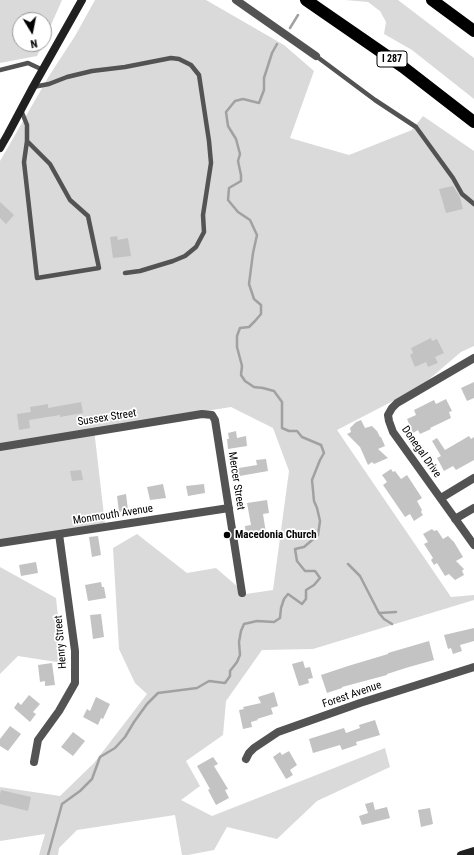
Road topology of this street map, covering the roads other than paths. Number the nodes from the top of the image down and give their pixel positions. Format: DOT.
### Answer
graph roads {
  1 [pos="82,0"];
  2 [pos="236,0"];
  3 [pos="306,0"];
  4 [pos="432,0"];
  5 [pos="474,31"];
  6 [pos="316,56"];
  7 [pos="0,70"];
  8 [pos="43,70"];
  9 [pos="33,87"];
  10 [pos="21,110"];
  11 [pos="474,122"];
  12 [pos="27,141"];
  13 [pos="0,148"];
  14 [pos="474,204"];
  15 [pos="125,272"];
  16 [pos="474,358"];
  17 [pos="215,420"];
  18 [pos="0,446"];
  19 [pos="474,478"];
  20 [pos="441,498"];
  21 [pos="229,508"];
  22 [pos="474,508"];
  23 [pos="455,518"];
  24 [pos="59,534"];
  25 [pos="0,543"];
  26 [pos="474,545"];
  27 [pos="242,593"];
  28 [pos="474,668"];
  29 [pos="246,759"];
  30 [pos="34,762"];
  31 [pos="474,851"];
  32 [pos="462,855"];
  1 -- 8 [label="street"];
  2 -- 6 [label="street"];
  3 -- 11 [label="highway, I 287"];
  4 -- 5 [label="highway"];
  6 -- 14 [label="lane"];
  7 -- 8 [label="lane"];
  8 -- 9 [label="street"];
  9 -- 10 [label="street"];
  9 -- 15 [label="lane"];
  10 -- 12 [label="lane"];
  10 -- 13 [label="street"];
  12 -- 12 [label="lane"];
  16 -- 20 [label="street, Donegal Drive"];
  17 -- 18 [label="street, Sussex Street"];
  17 -- 21 [label="street, Mercer Street"];
  19 -- 20 [label="street"];
  20 -- 23 [label="street, Donegal Drive"];
  21 -- 24 [label="street, Monmouth Avenue"];
  21 -- 27 [label="street, Mercer Street"];
  22 -- 23 [label="street"];
  23 -- 26 [label="street, Donegal Drive"];
  24 -- 25 [label="street, Monmouth Avenue"];
  24 -- 30 [label="street, Henry Street"];
  28 -- 29 [label="street, Forest Avenue"];
  31 -- 32 [label="street"];
}
